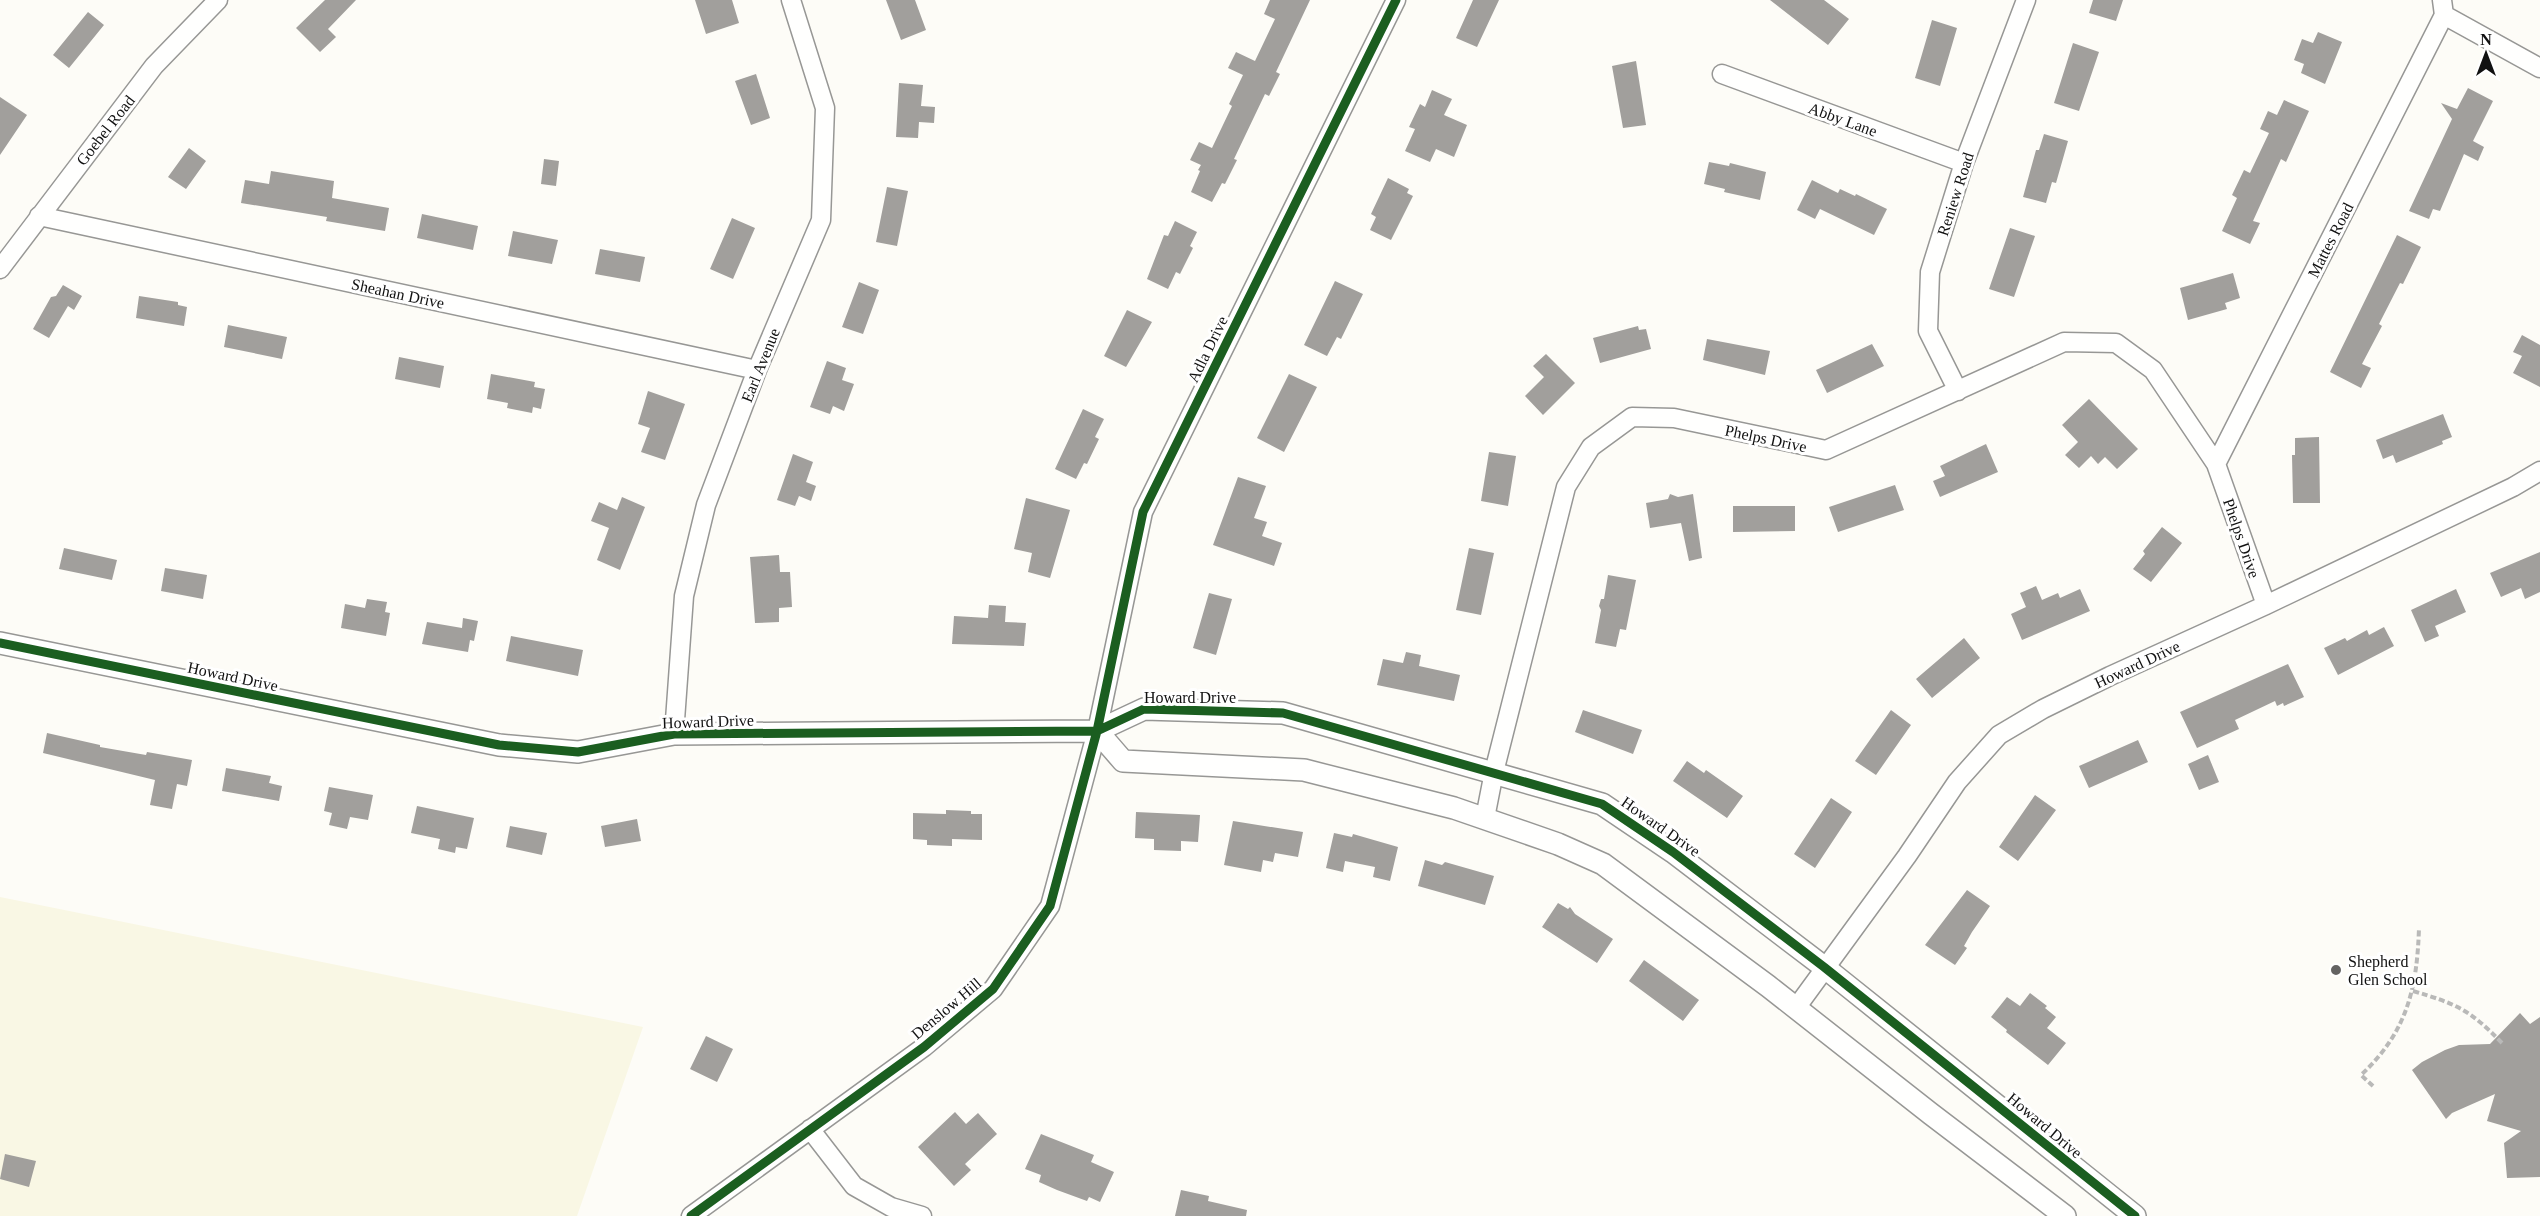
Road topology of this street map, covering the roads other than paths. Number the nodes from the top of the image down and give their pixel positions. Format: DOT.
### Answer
graph roads {
  1 [pos="218,0"];
  2 [pos="790,0"];
  3 [pos="1396,0"];
  4 [pos="2026,0"];
  5 [pos="2443,7"];
  6 [pos="2540,68"];
  7 [pos="1722,74"];
  8 [pos="1964,163"];
  9 [pos="39,216"];
  10 [pos="0,269"];
  11 [pos="757,370"];
  12 [pos="1958,391"];
  13 [pos="2216,464"];
  14 [pos="2540,471"];
  15 [pos="2266,605"];
  16 [pos="0,643"];
  17 [pos="1097,730"];
  18 [pos="674,734"];
  19 [pos="1494,772"];
  20 [pos="1485,819"];
  21 [pos="1824,967"];
  22 [pos="1796,1008"];
  23 [pos="810,1129"];
  24 [pos="691,1216"];
  25 [pos="922,1216"];
  26 [pos="2066,1216"];
  27 [pos="2135,1216"];
  1 -- 9 [label="street, Goebel Road"];
  2 -- 11 [label="street, Earl Avenue"];
  3 -- 17 [label="street, Adla Drive"];
  4 -- 8 [label="street, Reniew Road"];
  5 -- 6 [label="street"];
  5 -- 13 [label="street, Mattes Road"];
  7 -- 8 [label="street, Abby Lane"];
  8 -- 12 [label="street, Reniew Road"];
  9 -- 10 [label="street, Goebel Road"];
  9 -- 11 [label="street, Sheahan Drive"];
  11 -- 18 [label="street, Earl Avenue"];
  12 -- 13 [label="street, Phelps Drive"];
  12 -- 19 [label="street, Phelps Drive"];
  13 -- 15 [label="street, Phelps Drive"];
  14 -- 15 [label="street, Howard Drive"];
  15 -- 21 [label="street, Howard Drive"];
  16 -- 18 [label="street, Howard Drive"];
  17 -- 18 [label="street, Howard Drive"];
  17 -- 19 [label="street, Howard Drive"];
  17 -- 20 [label="street"];
  17 -- 23 [label="street, Denslow Hill"];
  19 -- 20 [label="street, Phelps Drive"];
  19 -- 21 [label="street, Howard Drive"];
  20 -- 22 [label="street"];
  21 -- 22 [label="street, Howard Drive"];
  21 -- 27 [label="street, Howard Drive"];
  22 -- 26 [label="street"];
  23 -- 24 [label="street, Denslow Hill"];
  23 -- 25 [label="street"];
}
